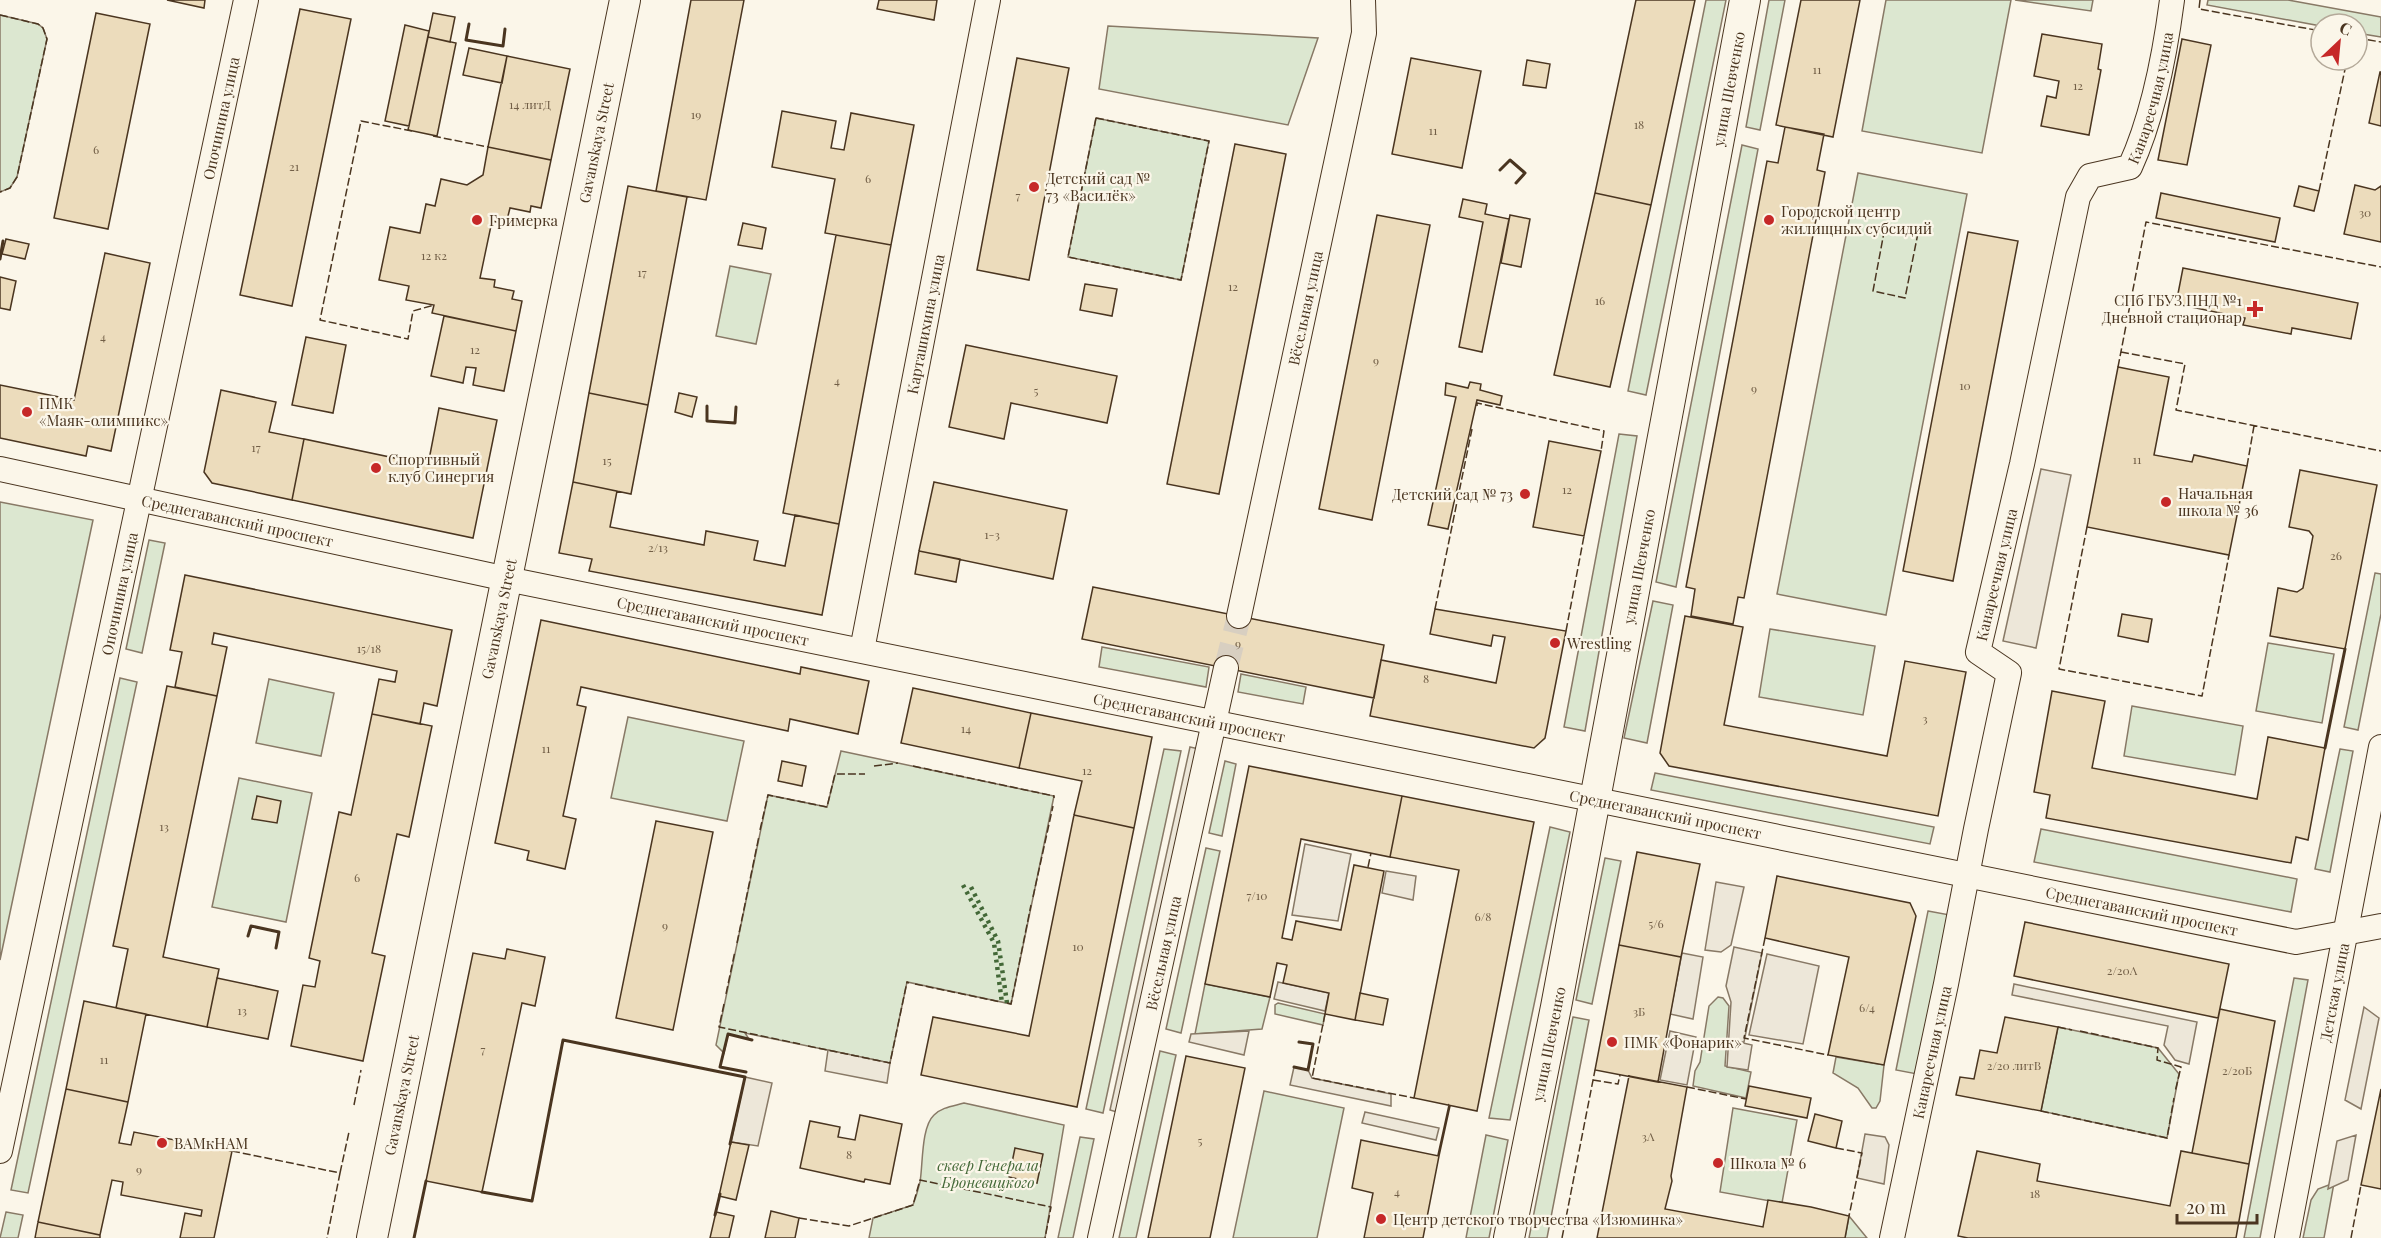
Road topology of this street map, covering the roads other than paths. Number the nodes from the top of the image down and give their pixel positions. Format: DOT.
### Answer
graph roads {
  1 [pos="246,0"];
  2 [pos="625,0"];
  3 [pos="988,0"];
  4 [pos="1363,0"];
  5 [pos="1745,0"];
  6 [pos="2172,0"];
  7 [pos="0,469"];
  8 [pos="139,499"];
  9 [pos="507,579"];
  10 [pos="1239,616"];
  11 [pos="862,650"];
  12 [pos="1226,668"];
  13 [pos="1214,722"];
  14 [pos="2381,747"];
  15 [pos="1595,800"];
  16 [pos="1968,875"];
  17 [pos="2381,926"];
  18 [pos="2347,933"];
  19 [pos="0,1150"];
  20 [pos="372,1238"];
  21 [pos="1100,1238"];
  22 [pos="1509,1238"];
  23 [pos="1892,1238"];
  24 [pos="2288,1238"];
  1 -- 8 [label="street, Опочинина улица"];
  2 -- 9 [label="street, Gavanskaya Street"];
  3 -- 11 [label="street, Карташихина улица"];
  4 -- 10 [label="street, Вёсельная улица"];
  5 -- 15 [label="street, улица Шевченко"];
  6 -- 16 [label="street, Канареечная улица"];
  7 -- 8 [label="street, Среднегаванский проспект"];
  8 -- 9 [label="street, Среднегаванский проспект"];
  8 -- 19 [label="street, Опочинина улица"];
  9 -- 11 [label="street, Среднегаванский проспект"];
  9 -- 20 [label="street, Gavanskaya Street"];
  11 -- 13 [label="street, Среднегаванский проспект"];
  12 -- 13 [label="street, Вёсельная улица"];
  13 -- 15 [label="street, Среднегаванский проспект"];
  13 -- 21 [label="street, Вёсельная улица"];
  14 -- 18 [label="street, Детская улица"];
  15 -- 16 [label="street, Среднегаванский проспект"];
  15 -- 22 [label="street, улица Шевченко"];
  16 -- 18 [label="street, Среднегаванский проспект"];
  16 -- 23 [label="street, Канареечная улица"];
  17 -- 18 [label="street, Среднегаванский проспект"];
  18 -- 24 [label="street, Детская улица"];
}
